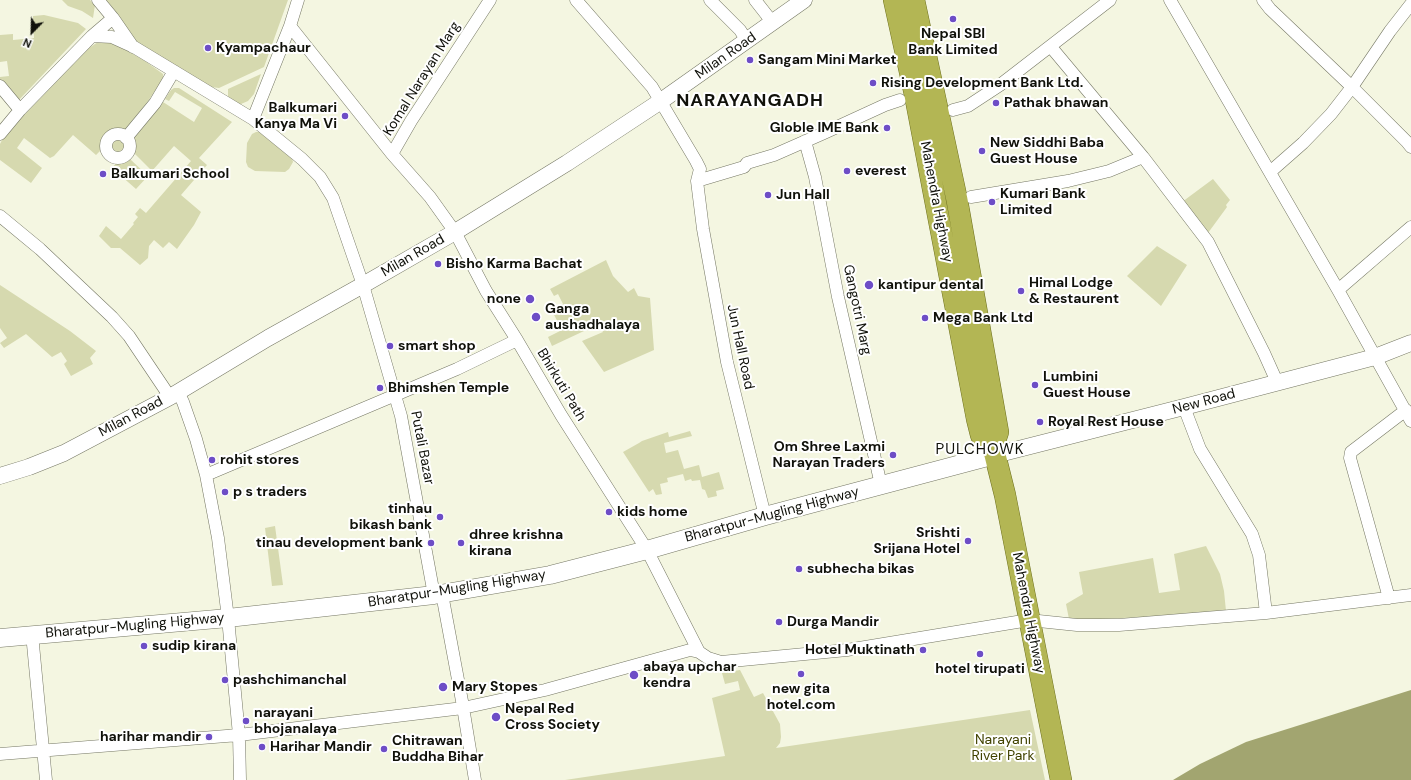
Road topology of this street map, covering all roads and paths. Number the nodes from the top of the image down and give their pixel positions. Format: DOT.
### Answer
graph roads {
  1 [pos="98,0"];
  2 [pos="298,0"];
  3 [pos="490,0"];
  4 [pos="576,0"];
  5 [pos="710,0"];
  6 [pos="754,0"];
  7 [pos="804,0"];
  8 [pos="894,0"];
  9 [pos="914,0"];
  10 [pos="1110,0"];
  11 [pos="1170,0"];
  12 [pos="1263,0"];
  13 [pos="1411,4"];
  14 [pos="113,18"];
  15 [pos="773,23"];
  16 [pos="290,26"];
  17 [pos="92,36"];
  18 [pos="747,41"];
  19 [pos="1051,46"];
  20 [pos="134,47"];
  21 [pos="174,71"];
  22 [pos="0,86"];
  23 [pos="1352,87"];
  24 [pos="900,100"];
  25 [pos="662,102"];
  26 [pos="20,110"];
  27 [pos="953,110"];
  28 [pos="253,119"];
  29 [pos="0,134"];
  30 [pos="126,138"];
  31 [pos="805,141"];
  32 [pos="1411,147"];
  33 [pos="392,154"];
  34 [pos="1143,158"];
  35 [pos="1270,172"];
  36 [pos="697,181"];
  37 [pos="971,197"];
  38 [pos="0,216"];
  39 [pos="1411,227"];
  40 [pos="455,232"];
  41 [pos="363,285"];
  42 [pos="1338,290"];
  43 [pos="517,340"];
  44 [pos="1411,343"];
  45 [pos="1375,357"];
  46 [pos="1277,382"];
  47 [pos="174,394"];
  48 [pos="395,394"];
  49 [pos="1184,408"];
  50 [pos="1408,415"];
  51 [pos="994,451"];
  52 [pos="206,475"];
  53 [pos="0,476"];
  54 [pos="881,485"];
  55 [pos="765,516"];
  56 [pos="647,550"];
  57 [pos="438,595"];
  58 [pos="1411,595"];
  59 [pos="1389,598"];
  60 [pos="1266,613"];
  61 [pos="228,618"];
  62 [pos="1029,620"];
  63 [pos="32,634"];
  64 [pos="0,638"];
  65 [pos="699,652"];
  66 [pos="463,708"];
  67 [pos="239,735"];
  68 [pos="43,750"];
  69 [pos="0,754"];
  70 [pos="46,780"];
  71 [pos="240,780"];
  72 [pos="475,780"];
  73 [pos="1061,780"];
  1 -- 14 [label="street"];
  2 -- 16 [label="street"];
  3 -- 33 [label="street, Komal Narayan Marg"];
  4 -- 25 [label="street"];
  5 -- 18 [label="street"];
  6 -- 15 [label="street"];
  7 -- 15 [label="street, Milan Road"];
  8 -- 51 [label="highway, Mahendra Highway"];
  9 -- 51 [label="highway, Mahendra Highway"];
  10 -- 19 [label="street"];
  11 -- 35 [label="street"];
  12 -- 23 [label="street"];
  13 -- 23 [label="street"];
  14 -- 17 [label="street"];
  14 -- 20 [label="street"];
  15 -- 18 [label="street, Milan Road"];
  16 -- 28 [label="street"];
  16 -- 33 [label="street, Bhirkuti Path"];
  17 -- 20 [label="street, Putali Bazar"];
  17 -- 26 [label="street"];
  18 -- 25 [label="street, Milan Road"];
  19 -- 27 [label="street"];
  19 -- 34 [label="street"];
  20 -- 21 [label="street, Putali Bazar"];
  21 -- 28 [label="street, Putali Bazar"];
  21 -- 30 [label="street"];
  22 -- 26 [label="street"];
  23 -- 32 [label="street"];
  23 -- 35 [label="street"];
  24 -- 31 [label="street"];
  25 -- 36 [label="street, Jun Hall Road"];
  25 -- 40 [label="street, Milan Road"];
  26 -- 29 [label="street"];
  28 -- 41 [label="street, Putali Bazar"];
  31 -- 36 [label="street"];
  31 -- 54 [label="street, Gangotri Marg"];
  33 -- 40 [label="street, Bhirkuti Path"];
  34 -- 37 [label="street"];
  34 -- 46 [label="street"];
  35 -- 42 [label="street"];
  36 -- 55 [label="street, Jun Hall Road"];
  38 -- 47 [label="street"];
  39 -- 42 [label="street"];
  40 -- 41 [label="street, Milan Road"];
  40 -- 43 [label="street, Bhirkuti Path"];
  41 -- 47 [label="street, Milan Road"];
  41 -- 48 [label="street, Putali Bazar"];
  42 -- 45 [label="street"];
  43 -- 48 [label="street"];
  43 -- 56 [label="street, Bhirkuti Path"];
  44 -- 45 [label="street, New Road"];
  45 -- 46 [label="street, New Road"];
  45 -- 50 [label="street"];
  46 -- 49 [label="street, New Road"];
  47 -- 52 [label="street"];
  47 -- 53 [label="street, Milan Road"];
  48 -- 52 [label="street"];
  48 -- 57 [label="street, Putali Bazar"];
  49 -- 51 [label="street, New Road"];
  49 -- 60 [label="street"];
  50 -- 59 [label="street"];
  51 -- 54 [label="main road, Bharatpur-Mugling Highway"];
  51 -- 62 [label="highway, Mahendra Highway"];
  52 -- 61 [label="street"];
  54 -- 55 [label="main road, Bharatpur-Mugling Highway"];
  55 -- 56 [label="main road, Bharatpur-Mugling Highway"];
  56 -- 57 [label="main road, Bharatpur-Mugling Highway"];
  56 -- 65 [label="street, Bhirkuti Path"];
  57 -- 61 [label="main road, Bharatpur-Mugling Highway"];
  57 -- 66 [label="street, Putali Bazar"];
  58 -- 59 [label="street"];
  59 -- 60 [label="street"];
  60 -- 62 [label="street"];
  61 -- 63 [label="main road, Bharatpur-Mugling Highway"];
  61 -- 67 [label="street"];
  62 -- 65 [label="street"];
  62 -- 73 [label="highway, Mahendra Highway"];
  63 -- 64 [label="main road, Bharatpur-Mugling Highway"];
  63 -- 68 [label="street"];
  65 -- 66 [label="street"];
  66 -- 67 [label="street"];
  66 -- 72 [label="street, Putali Bazar"];
  67 -- 68 [label="street"];
  67 -- 71 [label="street"];
  68 -- 69 [label="street"];
  68 -- 70 [label="street"];
}
